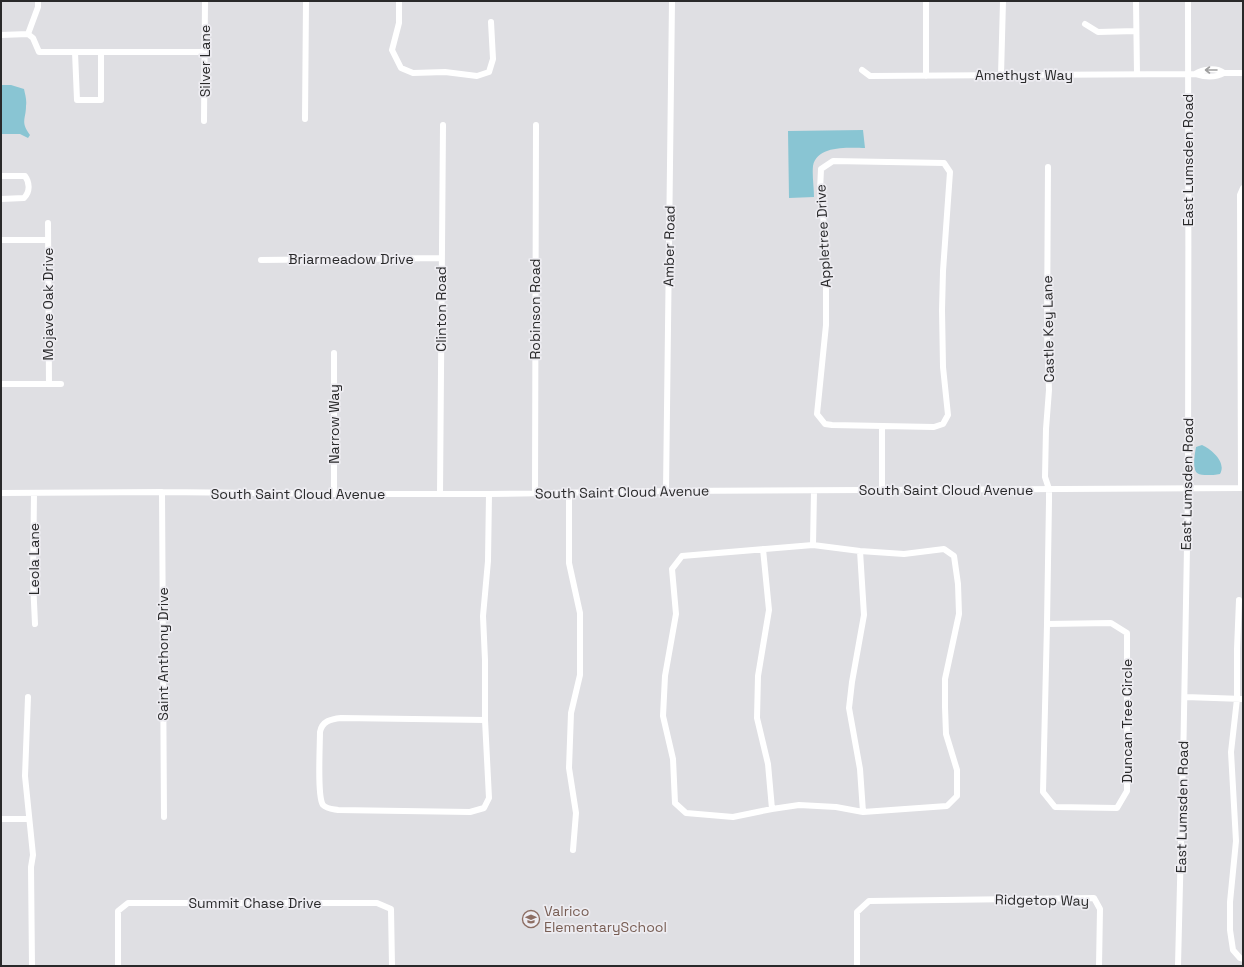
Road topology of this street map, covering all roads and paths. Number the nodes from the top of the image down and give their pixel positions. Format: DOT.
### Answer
graph roads {
  1 [pos="38,1"];
  2 [pos="205,1"];
  3 [pos="306,1"];
  4 [pos="399,1"];
  5 [pos="672,1"];
  6 [pos="926,1"];
  7 [pos="1003,1"];
  8 [pos="1136,1"];
  9 [pos="1188,1"];
  10 [pos="491,22"];
  11 [pos="1085,24"];
  12 [pos="1136,31"];
  13 [pos="28,34"];
  14 [pos="1,35"];
  15 [pos="75,52"];
  16 [pos="101,52"];
  17 [pos="205,52"];
  18 [pos="862,70"];
  19 [pos="1243,73"];
  20 [pos="1137,74"];
  21 [pos="1188,74"];
  22 [pos="1001,75"];
  23 [pos="926,76"];
  24 [pos="305,119"];
  25 [pos="204,121"];
  26 [pos="443,124"];
  27 [pos="536,125"];
  28 [pos="1048,167"];
  29 [pos="1,176"];
  30 [pos="1243,188"];
  31 [pos="1,199"];
  32 [pos="48,223"];
  33 [pos="1,240"];
  34 [pos="48,240"];
  35 [pos="442,258"];
  36 [pos="261,260"];
  37 [pos="334,353"];
  38 [pos="1,384"];
  39 [pos="49,384"];
  40 [pos="60,384"];
  41 [pos="1242,423"];
  42 [pos="882,427"];
  43 [pos="1242,488"];
  44 [pos="1049,489"];
  45 [pos="1188,489"];
  46 [pos="882,490"];
  47 [pos="666,491"];
  48 [pos="814,491"];
  49 [pos="162,492"];
  50 [pos="1,493"];
  51 [pos="34,493"];
  52 [pos="535,493"];
  53 [pos="569,493"];
  54 [pos="334,494"];
  55 [pos="440,494"];
  56 [pos="488,494"];
  57 [pos="814,545"];
  58 [pos="763,549"];
  59 [pos="860,551"];
  60 [pos="1239,600"];
  61 [pos="35,624"];
  62 [pos="1047,624"];
  63 [pos="28,697"];
  64 [pos="1185,698"];
  65 [pos="1240,699"];
  66 [pos="485,720"];
  67 [pos="772,809"];
  68 [pos="863,812"];
  69 [pos="164,816"];
  70 [pos="1,819"];
  71 [pos="29,819"];
  72 [pos="573,850"];
  73 [pos="1243,959"];
  74 [pos="32,966"];
  75 [pos="118,966"];
  76 [pos="392,966"];
  77 [pos="857,966"];
  78 [pos="1099,966"];
  79 [pos="1178,966"];
  1 -- 13 [label="street"];
  2 -- 17 [label="street, Silver Lane"];
  3 -- 24 [label="street"];
  4 -- 10 [label="street"];
  5 -- 47 [label="street, Amber Road"];
  6 -- 23 [label="street"];
  7 -- 22 [label="street"];
  8 -- 12 [label="street"];
  9 -- 21 [label="street, East Lumsden Road"];
  11 -- 12 [label="street"];
  12 -- 20 [label="street"];
  13 -- 14 [label="street"];
  13 -- 15 [label="street"];
  15 -- 16 [label="street"];
  15 -- 16 [label="street"];
  16 -- 17 [label="street"];
  17 -- 25 [label="street, Silver Lane"];
  18 -- 23 [label="street, Amethyst Way"];
  19 -- 21 [label="street, Amethyst Way"];
  20 -- 21 [label="street, Amethyst Way"];
  20 -- 22 [label="street, Amethyst Way"];
  21 -- 45 [label="street, East Lumsden Road"];
  22 -- 23 [label="street, Amethyst Way"];
  26 -- 35 [label="street, Clinton Road"];
  27 -- 52 [label="street, Robinson Road"];
  28 -- 44 [label="street, Castle Key Lane"];
  29 -- 31 [label="street"];
  30 -- 41 [label="street"];
  32 -- 34 [label="street, Mojave Oak Drive"];
  33 -- 34 [label="street"];
  34 -- 39 [label="street, Mojave Oak Drive"];
  35 -- 36 [label="street, Briarmeadow Drive"];
  35 -- 55 [label="street, Clinton Road"];
  37 -- 54 [label="street, Narrow Way"];
  38 -- 39 [label="street"];
  39 -- 40 [label="street"];
  41 -- 43 [label="street"];
  42 -- 42 [label="street, Appletree Drive"];
  42 -- 46 [label="street"];
  43 -- 45 [label="street, South Saint Cloud Avenue"];
  44 -- 45 [label="street, South Saint Cloud Avenue"];
  44 -- 46 [label="street, South Saint Cloud Avenue"];
  44 -- 62 [label="street, Duncan Tree Circle"];
  45 -- 64 [label="street, East Lumsden Road"];
  46 -- 48 [label="street, South Saint Cloud Avenue"];
  47 -- 48 [label="street, South Saint Cloud Avenue"];
  47 -- 53 [label="street, South Saint Cloud Avenue"];
  48 -- 57 [label="street"];
  49 -- 51 [label="street, South Saint Cloud Avenue"];
  49 -- 54 [label="street, South Saint Cloud Avenue"];
  49 -- 69 [label="street, Saint Anthony Drive"];
  50 -- 51 [label="street, South Saint Cloud Avenue"];
  51 -- 61 [label="street, Leola Lane"];
  52 -- 53 [label="street, South Saint Cloud Avenue"];
  52 -- 56 [label="street, South Saint Cloud Avenue"];
  53 -- 72 [label="street"];
  54 -- 55 [label="street, South Saint Cloud Avenue"];
  55 -- 56 [label="street, South Saint Cloud Avenue"];
  56 -- 66 [label="street"];
  57 -- 58 [label="street"];
  57 -- 59 [label="street"];
  58 -- 67 [label="street"];
  58 -- 67 [label="street"];
  59 -- 68 [label="street"];
  59 -- 68 [label="street"];
  60 -- 65 [label="street"];
  62 -- 62 [label="street, Duncan Tree Circle"];
  63 -- 71 [label="street"];
  64 -- 65 [label="street"];
  64 -- 79 [label="street, East Lumsden Road"];
  65 -- 73 [label="street"];
  66 -- 66 [label="street"];
  67 -- 68 [label="street"];
  70 -- 71 [label="street"];
  71 -- 74 [label="street"];
  75 -- 76 [label="street, Summit Chase Drive"];
  77 -- 78 [label="street, Ridgetop Way"];
}
